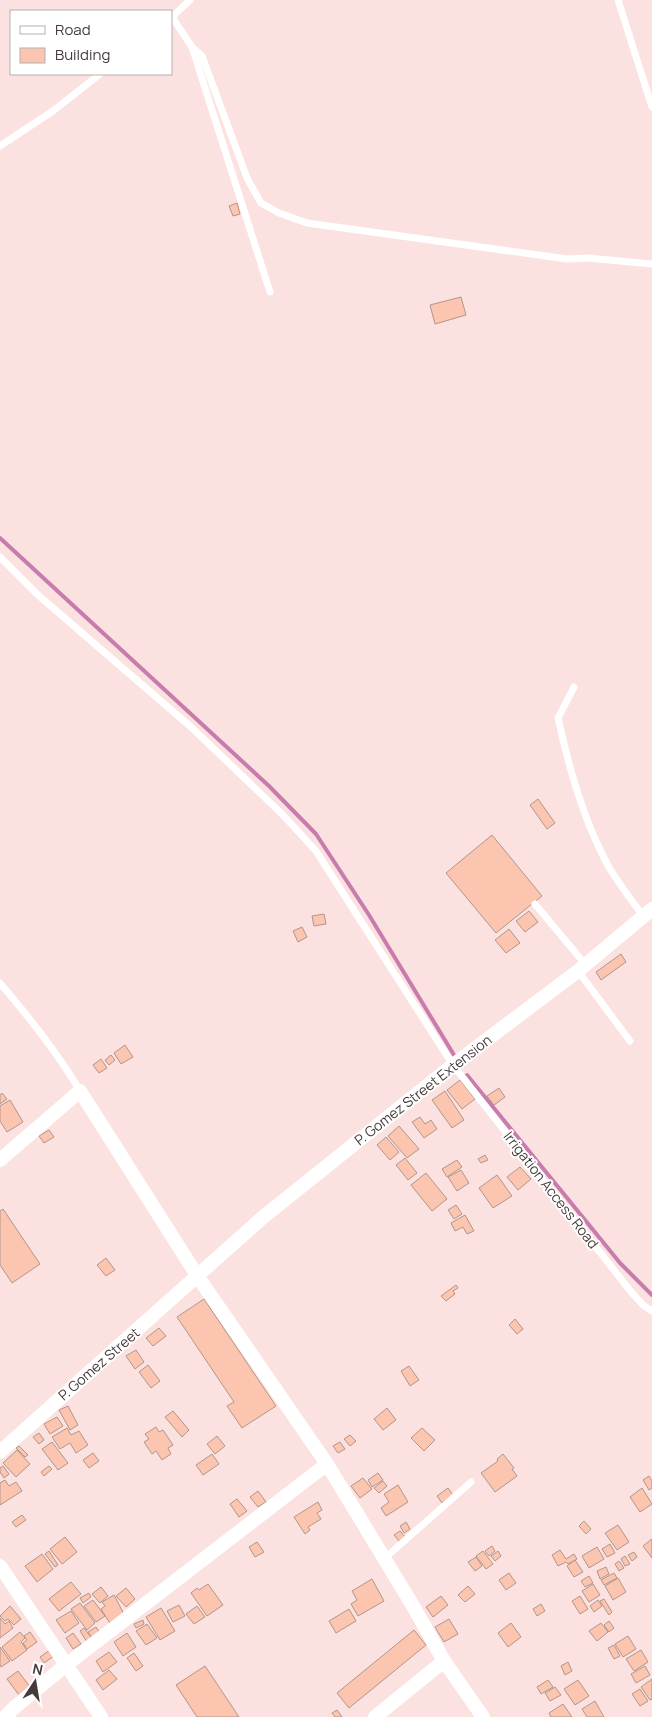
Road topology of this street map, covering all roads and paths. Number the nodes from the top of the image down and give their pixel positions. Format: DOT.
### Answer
graph roads {
  1 [pos="190,0"];
  2 [pos="618,0"];
  3 [pos="172,18"];
  4 [pos="192,47"];
  5 [pos="99,75"];
  6 [pos="652,106"];
  7 [pos="0,146"];
  8 [pos="652,264"];
  9 [pos="270,292"];
  10 [pos="0,557"];
  11 [pos="574,687"];
  12 [pos="535,904"];
  13 [pos="647,913"];
  14 [pos="581,968"];
  15 [pos="0,983"];
  16 [pos="630,1041"];
  17 [pos="453,1065"];
  18 [pos="80,1091"];
  19 [pos="0,1160"];
  20 [pos="198,1277"];
  21 [pos="652,1310"];
  22 [pos="0,1452"];
  23 [pos="327,1464"];
  24 [pos="471,1482"];
  25 [pos="385,1558"];
  26 [pos="0,1566"];
  27 [pos="444,1661"];
  28 [pos="66,1666"];
  29 [pos="5,1717"];
  30 [pos="101,1717"];
  31 [pos="375,1717"];
  32 [pos="483,1717"];
  1 -- 3 [label="lane"];
  2 -- 6 [label="lane"];
  3 -- 4 [label="lane"];
  4 -- 8 [label="lane"];
  4 -- 9 [label="lane"];
  5 -- 7 [label="lane"];
  10 -- 17 [label="lane, Irrigation Access Road"];
  11 -- 13 [label="lane"];
  12 -- 14 [label="lane"];
  13 -- 14 [label="street, P. Gomez Street Extension"];
  14 -- 16 [label="lane"];
  14 -- 17 [label="street, P. Gomez Street Extension"];
  15 -- 18 [label="lane"];
  17 -- 20 [label="street, P. Gomez Street Extension"];
  17 -- 21 [label="lane, Irrigation Access Road"];
  18 -- 19 [label="street"];
  18 -- 20 [label="street"];
  20 -- 22 [label="street, P. Gomez Street"];
  20 -- 23 [label="street"];
  23 -- 25 [label="street"];
  23 -- 28 [label="street"];
  24 -- 25 [label="lane"];
  25 -- 27 [label="street"];
  26 -- 28 [label="street"];
  27 -- 31 [label="street"];
  27 -- 32 [label="street"];
  28 -- 29 [label="street"];
  28 -- 30 [label="street"];
}
